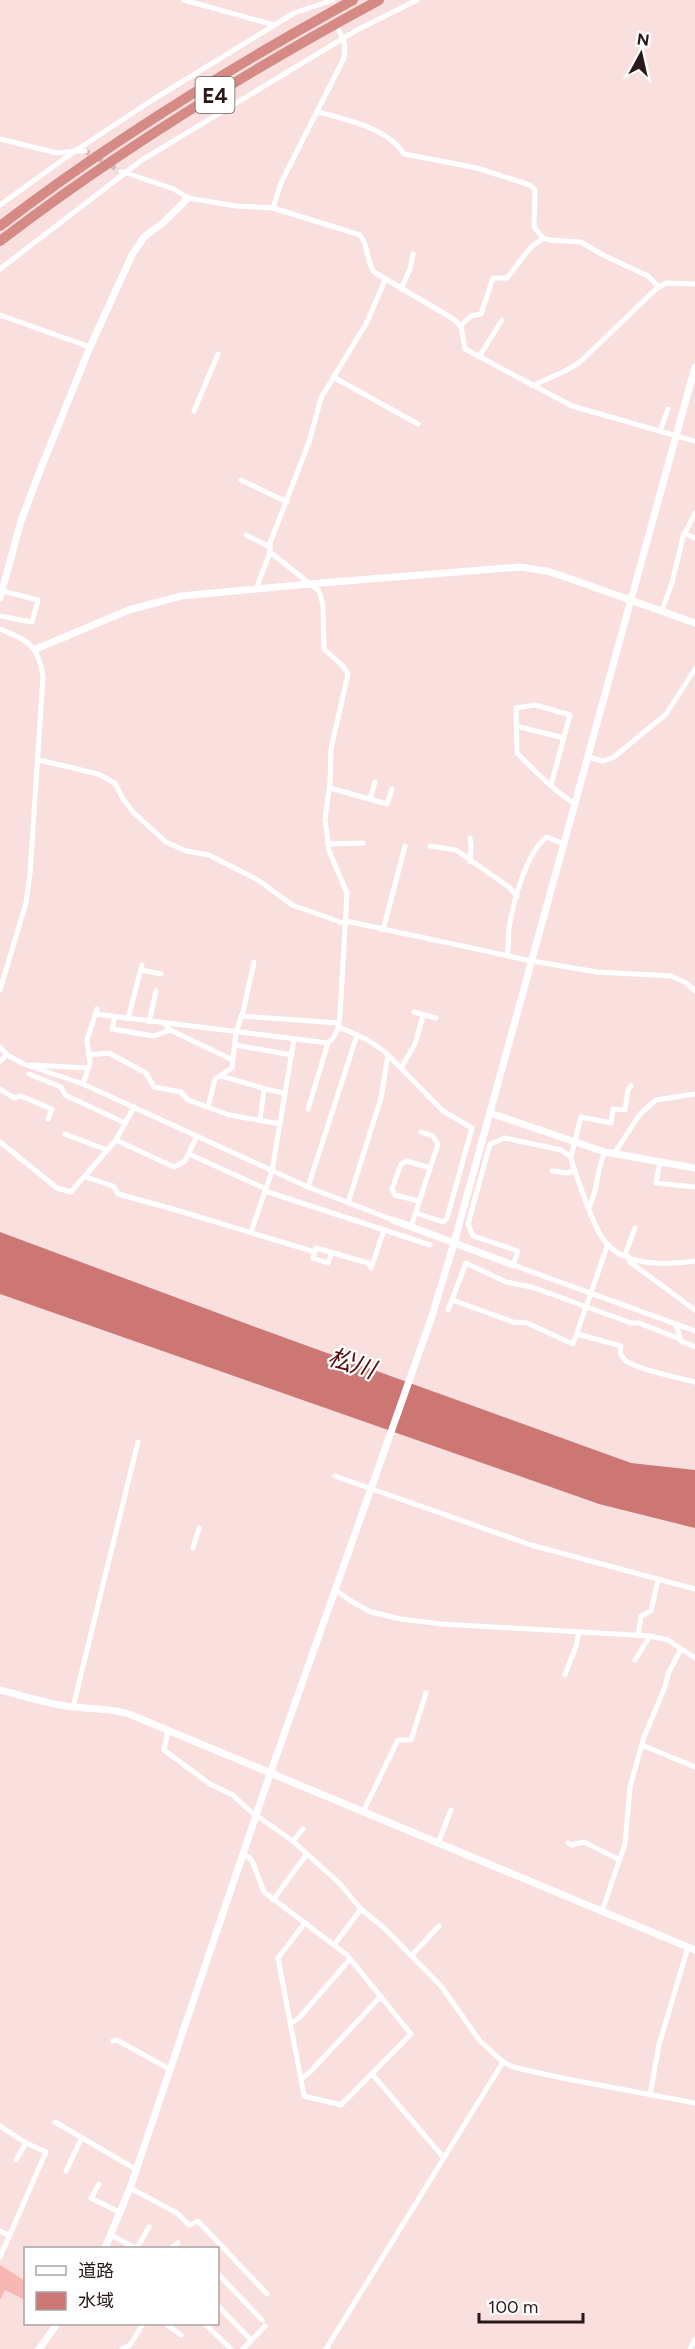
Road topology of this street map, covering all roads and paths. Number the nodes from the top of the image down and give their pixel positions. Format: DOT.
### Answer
graph roads {
  1 [pos="184,0"];
  2 [pos="353,0"];
  3 [pos="379,0"];
  4 [pos="417,0"];
  5 [pos="335,1"];
  6 [pos="274,25"];
  7 [pos="339,30"];
  8 [pos="342,40"];
  9 [pos="317,112"];
  10 [pos="0,139"];
  11 [pos="75,151"];
  12 [pos="85,151"];
  13 [pos="122,172"];
  14 [pos="65,178"];
  15 [pos="188,198"];
  16 [pos="57,199"];
  17 [pos="0,205"];
  18 [pos="273,208"];
  19 [pos="0,221"];
  20 [pos="0,226"];
  21 [pos="543,238"];
  22 [pos="0,241"];
  23 [pos="0,249"];
  24 [pos="413,254"];
  25 [pos="0,269"];
  26 [pos="385,280"];
  27 [pos="695,284"];
  28 [pos="659,287"];
  29 [pos="401,289"];
  30 [pos="0,315"];
  31 [pos="502,320"];
  32 [pos="460,326"];
  33 [pos="90,347"];
  34 [pos="218,354"];
  35 [pos="479,357"];
  36 [pos="695,367"];
  37 [pos="333,377"];
  38 [pos="532,386"];
  39 [pos="668,409"];
  40 [pos="194,411"];
  41 [pos="418,424"];
  42 [pos="660,431"];
  43 [pos="676,435"];
  44 [pos="695,441"];
  45 [pos="241,480"];
  46 [pos="287,502"];
  47 [pos="695,513"];
  48 [pos="684,533"];
  49 [pos="246,535"];
  50 [pos="695,538"];
  51 [pos="270,550"];
  52 [pos="309,584"];
  53 [pos="256,590"];
  54 [pos="1,595"];
  55 [pos="631,599"];
  56 [pos="662,610"];
  57 [pos="0,616"];
  58 [pos="695,623"];
  59 [pos="0,629"];
  60 [pos="36,649"];
  61 [pos="695,669"];
  62 [pos="516,726"];
  63 [pos="564,738"];
  64 [pos="588,757"];
  65 [pos="39,760"];
  66 [pos="375,782"];
  67 [pos="551,785"];
  68 [pos="330,788"];
  69 [pos="392,789"];
  70 [pos="370,800"];
  71 [pos="575,804"];
  72 [pos="470,838"];
  73 [pos="363,843"];
  74 [pos="328,844"];
  75 [pos="564,844"];
  76 [pos="405,846"];
  77 [pos="430,846"];
  78 [pos="470,862"];
  79 [pos="517,896"];
  80 [pos="346,922"];
  81 [pos="383,930"];
  82 [pos="507,956"];
  83 [pos="532,961"];
  84 [pos="254,962"];
  85 [pos="161,974"];
  86 [pos="0,990"];
  87 [pos="156,991"];
  88 [pos="695,991"];
  89 [pos="414,1012"];
  90 [pos="241,1016"];
  91 [pos="423,1016"];
  92 [pos="115,1017"];
  93 [pos="436,1018"];
  94 [pos="128,1019"];
  95 [pos="149,1022"];
  96 [pos="165,1024"];
  97 [pos="339,1025"];
  98 [pos="170,1030"];
  99 [pos="236,1032"];
  100 [pos="357,1035"];
  101 [pos="294,1039"];
  102 [pos="328,1043"];
  103 [pos="235,1045"];
  104 [pos="0,1047"];
  105 [pos="7,1054"];
  106 [pos="88,1055"];
  107 [pos="292,1055"];
  108 [pos="388,1055"];
  109 [pos="0,1060"];
  110 [pos="233,1060"];
  111 [pos="29,1065"];
  112 [pos="88,1068"];
  113 [pos="401,1068"];
  114 [pos="29,1074"];
  115 [pos="220,1076"];
  116 [pos="83,1084"];
  117 [pos="631,1086"];
  118 [pos="0,1089"];
  119 [pos="264,1090"];
  120 [pos="285,1093"];
  121 [pos="695,1094"];
  122 [pos="134,1107"];
  123 [pos="208,1107"];
  124 [pos="308,1109"];
  125 [pos="490,1113"];
  126 [pos="48,1119"];
  127 [pos="260,1120"];
  128 [pos="125,1123"];
  129 [pos="280,1124"];
  130 [pos="421,1132"];
  131 [pos="64,1134"];
  132 [pos="197,1136"];
  133 [pos="116,1140"];
  134 [pos="0,1142"];
  135 [pos="575,1143"];
  136 [pos="107,1150"];
  137 [pos="605,1152"];
  138 [pos="189,1154"];
  139 [pos="614,1154"];
  140 [pos="571,1157"];
  141 [pos="660,1162"];
  142 [pos="430,1168"];
  143 [pos="695,1168"];
  144 [pos="575,1170"];
  145 [pos="272,1171"];
  146 [pos="552,1171"];
  147 [pos="86,1177"];
  148 [pos="308,1187"];
  149 [pos="695,1187"];
  150 [pos="265,1190"];
  151 [pos="419,1201"];
  152 [pos="348,1203"];
  153 [pos="589,1207"];
  154 [pos="416,1213"];
  155 [pos="393,1220"];
  156 [pos="411,1227"];
  157 [pos="635,1228"];
  158 [pos="384,1230"];
  159 [pos="251,1232"];
  160 [pos="454,1243"];
  161 [pos="608,1244"];
  162 [pos="430,1245"];
  163 [pos="315,1252"];
  164 [pos="332,1252"];
  165 [pos="626,1256"];
  166 [pos="695,1261"];
  167 [pos="513,1264"];
  168 [pos="591,1294"];
  169 [pos="452,1300"];
  170 [pos="586,1308"];
  171 [pos="448,1310"];
  172 [pos="695,1310"];
  173 [pos="676,1325"];
  174 [pos="695,1331"];
  175 [pos="577,1334"];
  176 [pos="680,1339"];
  177 [pos="695,1347"];
  178 [pos="695,1382"];
  179 [pos="138,1442"];
  180 [pos="335,1476"];
  181 [pos="371,1487"];
  182 [pos="199,1528"];
  183 [pos="193,1548"];
  184 [pos="658,1580"];
  185 [pos="334,1589"];
  186 [pos="695,1589"];
  187 [pos="579,1632"];
  188 [pos="638,1636"];
  189 [pos="650,1636"];
  190 [pos="681,1649"];
  191 [pos="695,1659"];
  192 [pos="635,1660"];
  193 [pos="565,1675"];
  194 [pos="0,1690"];
  195 [pos="426,1693"];
  196 [pos="72,1707"];
  197 [pos="168,1730"];
  198 [pos="642,1745"];
  199 [pos="695,1767"];
  200 [pos="270,1774"];
  201 [pos="451,1810"];
  202 [pos="363,1812"];
  203 [pos="257,1815"];
  204 [pos="303,1828"];
  205 [pos="293,1841"];
  206 [pos="438,1843"];
  207 [pos="568,1843"];
  208 [pos="306,1855"];
  209 [pos="243,1856"];
  210 [pos="620,1860"];
  211 [pos="273,1900"];
  212 [pos="361,1909"];
  213 [pos="602,1911"];
  214 [pos="304,1924"];
  215 [pos="439,1926"];
  216 [pos="334,1945"];
  217 [pos="691,1948"];
  218 [pos="411,1956"];
  219 [pos="350,1959"];
  220 [pos="381,1996"];
  221 [pos="291,2023"];
  222 [pos="113,2041"];
  223 [pos="503,2062"];
  224 [pos="171,2070"];
  225 [pos="372,2074"];
  226 [pos="301,2079"];
  227 [pos="650,2094"];
  228 [pos="695,2103"];
  229 [pos="55,2122"];
  230 [pos="0,2126"];
  231 [pos="81,2139"];
  232 [pos="26,2143"];
  233 [pos="444,2158"];
  234 [pos="16,2160"];
  235 [pos="137,2170"];
  236 [pos="66,2171"];
  237 [pos="99,2184"];
  238 [pos="130,2188"];
  239 [pos="121,2213"];
  240 [pos="149,2227"];
  241 [pos="0,2231"];
  242 [pos="111,2235"];
  243 [pos="10,2236"];
  244 [pos="178,2243"];
  245 [pos="105,2247"];
  246 [pos="134,2247"];
  247 [pos="137,2247"];
  248 [pos="172,2247"];
  249 [pos="220,2248"];
  250 [pos="0,2256"];
  251 [pos="219,2275"];
  252 [pos="267,2294"];
  253 [pos="219,2307"];
  254 [pos="56,2325"];
  255 [pos="142,2325"];
  256 [pos="167,2325"];
  257 [pos="206,2325"];
  258 [pos="181,2335"];
  259 [pos="695,2339"];
  260 [pos="251,2340"];
  261 [pos="131,2347"];
  262 [pos="39,2349"];
  263 [pos="122,2349"];
  264 [pos="231,2349"];
  265 [pos="243,2349"];
  266 [pos="326,2349"];
  267 [pos="690,2349"];
  1 -- 6 [label="street"];
  2 -- 14 [label="highway, E4"];
  3 -- 16 [label="highway, E4"];
  4 -- 8 [label="street"];
  5 -- 6 [label="street"];
  6 -- 11 [label="street"];
  7 -- 8 [label="street"];
  8 -- 9 [label="street"];
  8 -- 13 [label="street"];
  9 -- 18 [label="street"];
  9 -- 21 [label="street"];
  10 -- 11 [label="street"];
  11 -- 12 [label="street"];
  11 -- 17 [label="street"];
  13 -- 15 [label="street"];
  13 -- 25 [label="street"];
  14 -- 19 [label="highway"];
  14 -- 20 [label="highway, E4"];
  15 -- 18 [label="street"];
  15 -- 33 [label="street"];
  16 -- 22 [label="highway, E4"];
  16 -- 23 [label="highway"];
  18 -- 26 [label="street"];
  21 -- 28 [label="street"];
  21 -- 32 [label="street"];
  24 -- 29 [label="street"];
  26 -- 29 [label="street"];
  26 -- 37 [label="street"];
  27 -- 28 [label="street"];
  28 -- 38 [label="street"];
  29 -- 32 [label="street"];
  30 -- 33 [label="street"];
  31 -- 35 [label="street"];
  32 -- 35 [label="street"];
  33 -- 54 [label="street"];
  34 -- 40 [label="street"];
  35 -- 38 [label="street"];
  36 -- 43 [label="street"];
  37 -- 41 [label="street"];
  37 -- 46 [label="street"];
  38 -- 42 [label="street"];
  39 -- 42 [label="street"];
  42 -- 43 [label="street"];
  43 -- 44 [label="street"];
  43 -- 55 [label="street"];
  45 -- 46 [label="street"];
  46 -- 51 [label="street"];
  47 -- 48 [label="street"];
  48 -- 50 [label="street"];
  48 -- 56 [label="street"];
  49 -- 51 [label="street"];
  51 -- 52 [label="street"];
  51 -- 53 [label="street"];
  52 -- 53 [label="street"];
  52 -- 55 [label="street"];
  52 -- 68 [label="street"];
  53 -- 60 [label="street"];
  54 -- 57 [label="street"];
  55 -- 56 [label="street"];
  55 -- 64 [label="street"];
  56 -- 58 [label="street"];
  59 -- 60 [label="street"];
  60 -- 65 [label="street"];
  61 -- 64 [label="street"];
  62 -- 63 [label="street"];
  62 -- 63 [label="street"];
  62 -- 67 [label="street"];
  63 -- 67 [label="street"];
  64 -- 71 [label="street"];
  65 -- 80 [label="street"];
  65 -- 86 [label="street"];
  66 -- 70 [label="street"];
  67 -- 71 [label="street"];
  68 -- 70 [label="street"];
  68 -- 74 [label="street"];
  69 -- 70 [label="street"];
  71 -- 75 [label="street"];
  72 -- 78 [label="street"];
  73 -- 74 [label="street"];
  74 -- 80 [label="street"];
  75 -- 79 [label="street"];
  75 -- 83 [label="street"];
  76 -- 81 [label="street"];
  77 -- 78 [label="street"];
  78 -- 79 [label="street"];
  79 -- 82 [label="street"];
  80 -- 81 [label="street"];
  80 -- 97 [label="street"];
  81 -- 82 [label="street"];
  82 -- 83 [label="street"];
  83 -- 88 [label="street"];
  83 -- 125 [label="street"];
  84 -- 90 [label="street"];
  85 -- 94 [label="street"];
  87 -- 95 [label="street"];
  89 -- 91 [label="street"];
  90 -- 97 [label="street"];
  90 -- 99 [label="street"];
  91 -- 93 [label="street"];
  91 -- 113 [label="street"];
  92 -- 94 [label="street"];
  92 -- 98 [label="street"];
  92 -- 106 [label="street"];
  94 -- 95 [label="street"];
  95 -- 96 [label="street"];
  96 -- 98 [label="street"];
  96 -- 99 [label="street"];
  97 -- 100 [label="street"];
  97 -- 102 [label="street"];
  98 -- 110 [label="street"];
  99 -- 101 [label="street"];
  99 -- 103 [label="street"];
  100 -- 108 [label="street"];
  100 -- 148 [label="street"];
  101 -- 102 [label="street"];
  101 -- 107 [label="street"];
  102 -- 124 [label="street"];
  103 -- 107 [label="street"];
  103 -- 110 [label="street"];
  104 -- 105 [label="street"];
  105 -- 109 [label="street"];
  105 -- 111 [label="street"];
  106 -- 112 [label="street"];
  106 -- 123 [label="street"];
  107 -- 120 [label="street"];
  108 -- 113 [label="street"];
  108 -- 152 [label="street"];
  110 -- 115 [label="street"];
  111 -- 112 [label="street"];
  111 -- 116 [label="street"];
  112 -- 116 [label="street"];
  113 -- 154 [label="street"];
  114 -- 128 [label="street"];
  115 -- 119 [label="street"];
  115 -- 123 [label="street"];
  116 -- 122 [label="street"];
  117 -- 135 [label="street"];
  118 -- 126 [label="street"];
  119 -- 120 [label="street"];
  119 -- 127 [label="street"];
  120 -- 129 [label="street"];
  121 -- 139 [label="street"];
  122 -- 128 [label="street"];
  122 -- 132 [label="street"];
  123 -- 127 [label="street"];
  125 -- 135 [label="street"];
  125 -- 160 [label="street"];
  127 -- 129 [label="street"];
  128 -- 133 [label="street"];
  129 -- 145 [label="street"];
  130 -- 142 [label="street"];
  131 -- 136 [label="street"];
  132 -- 138 [label="street"];
  132 -- 145 [label="street"];
  133 -- 136 [label="street"];
  133 -- 138 [label="street"];
  134 -- 147 [label="street"];
  135 -- 137 [label="street"];
  135 -- 140 [label="street"];
  136 -- 147 [label="street"];
  137 -- 139 [label="street"];
  137 -- 153 [label="street"];
  138 -- 150 [label="street"];
  139 -- 141 [label="street"];
  140 -- 144 [label="street"];
  140 -- 167 [label="street"];
  141 -- 143 [label="street"];
  141 -- 149 [label="street"];
  142 -- 151 [label="street"];
  142 -- 151 [label="street"];
  144 -- 146 [label="street"];
  144 -- 153 [label="street"];
  145 -- 148 [label="street"];
  145 -- 150 [label="street"];
  147 -- 159 [label="street"];
  148 -- 152 [label="street"];
  150 -- 158 [label="street"];
  150 -- 159 [label="street"];
  151 -- 154 [label="street"];
  152 -- 155 [label="street"];
  153 -- 161 [label="street"];
  154 -- 156 [label="street"];
  155 -- 156 [label="street"];
  156 -- 160 [label="street"];
  157 -- 165 [label="street"];
  158 -- 162 [label="street"];
  158 -- 164 [label="street"];
  159 -- 163 [label="street"];
  160 -- 167 [label="street"];
  160 -- 181 [label="street"];
  161 -- 165 [label="street"];
  161 -- 168 [label="street"];
  163 -- 164 [label="street"];
  163 -- 164 [label="street"];
  165 -- 166 [label="street"];
  165 -- 172 [label="street"];
  167 -- 168 [label="street"];
  168 -- 170 [label="street"];
  168 -- 173 [label="street"];
  169 -- 170 [label="street"];
  169 -- 171 [label="street"];
  169 -- 175 [label="street"];
  170 -- 175 [label="street"];
  170 -- 176 [label="street"];
  173 -- 174 [label="street"];
  173 -- 176 [label="street"];
  175 -- 178 [label="street"];
  176 -- 177 [label="street"];
  179 -- 196 [label="street"];
  180 -- 181 [label="street"];
  181 -- 184 [label="street"];
  181 -- 185 [label="street"];
  182 -- 183 [label="street"];
  184 -- 186 [label="street"];
  184 -- 188 [label="street"];
  185 -- 187 [label="street"];
  185 -- 200 [label="street"];
  187 -- 188 [label="street"];
  187 -- 193 [label="street"];
  188 -- 189 [label="street"];
  189 -- 190 [label="street"];
  189 -- 192 [label="street"];
  190 -- 191 [label="street"];
  190 -- 198 [label="street"];
  194 -- 196 [label="street"];
  195 -- 202 [label="street"];
  196 -- 197 [label="street"];
  197 -- 200 [label="street"];
  197 -- 203 [label="street"];
  198 -- 199 [label="street"];
  198 -- 210 [label="street"];
  200 -- 202 [label="street"];
  200 -- 203 [label="street"];
  201 -- 206 [label="street"];
  202 -- 206 [label="street"];
  203 -- 205 [label="street"];
  203 -- 209 [label="street"];
  204 -- 205 [label="street"];
  205 -- 208 [label="street"];
  206 -- 213 [label="street"];
  207 -- 210 [label="street"];
  208 -- 211 [label="street"];
  208 -- 212 [label="street"];
  209 -- 211 [label="street"];
  209 -- 224 [label="street"];
  210 -- 213 [label="street"];
  211 -- 214 [label="street"];
  212 -- 216 [label="street"];
  212 -- 218 [label="street"];
  213 -- 217 [label="street"];
  214 -- 216 [label="street"];
  214 -- 221 [label="street"];
  215 -- 218 [label="street"];
  216 -- 219 [label="street"];
  217 -- 227 [label="street"];
  218 -- 223 [label="street"];
  219 -- 220 [label="street"];
  219 -- 221 [label="street"];
  220 -- 225 [label="street"];
  220 -- 226 [label="street"];
  221 -- 226 [label="street"];
  222 -- 224 [label="street"];
  223 -- 227 [label="street"];
  223 -- 233 [label="street"];
  224 -- 235 [label="street"];
  225 -- 226 [label="street"];
  225 -- 233 [label="street"];
  227 -- 228 [label="street"];
  229 -- 231 [label="street"];
  230 -- 232 [label="street"];
  231 -- 235 [label="street"];
  231 -- 236 [label="street"];
  232 -- 234 [label="street"];
  232 -- 243 [label="street"];
  233 -- 266 [label="street"];
  235 -- 238 [label="street"];
  237 -- 239 [label="street"];
  238 -- 239 [label="street"];
  238 -- 249 [label="street"];
  239 -- 242 [label="street"];
  240 -- 247 [label="street"];
  241 -- 243 [label="street"];
  242 -- 245 [label="street"];
  242 -- 246 [label="street"];
  243 -- 250 [label="street"];
  244 -- 248 [label="street"];
  249 -- 252 [label="street"];
  251 -- 260 [label="street"];
  253 -- 260 [label="street"];
  254 -- 262 [label="street"];
  255 -- 261 [label="street"];
  256 -- 258 [label="street"];
  257 -- 264 [label="street"];
  259 -- 267 [label="street"];
  260 -- 265 [label="street"];
  261 -- 263 [label="street"];
}
